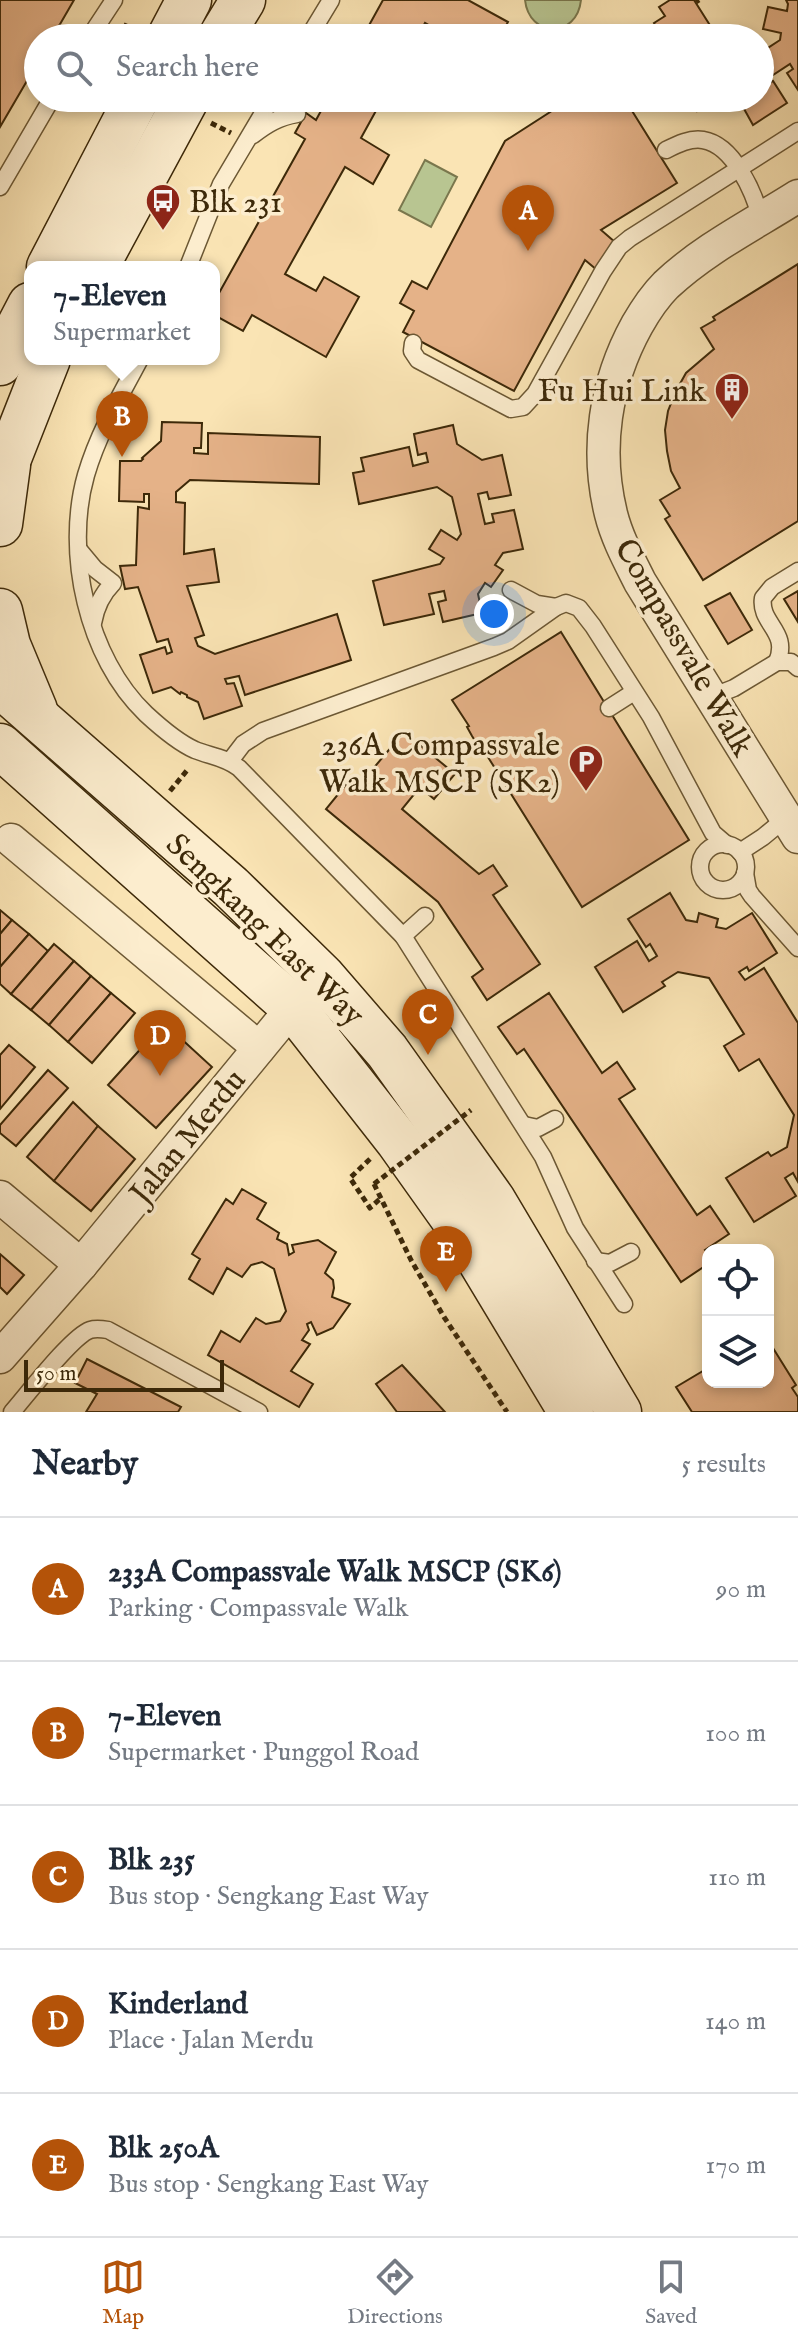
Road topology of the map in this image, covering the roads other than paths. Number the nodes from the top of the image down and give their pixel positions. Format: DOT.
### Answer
graph roads {
  1 [pos="114,0"];
  2 [pos="189,0"];
  3 [pos="243,0"];
  4 [pos="331,0"];
  5 [pos="98,24"];
  6 [pos="176,24"];
  7 [pos="228,24"];
  8 [pos="316,24"];
  9 [pos="44,112"];
  10 [pos="130,112"];
  11 [pos="179,112"];
  12 [pos="264,112"];
  13 [pos="296,112"];
  14 [pos="798,131"];
  15 [pos="246,141"];
  16 [pos="666,150"];
  17 [pos="739,170"];
  18 [pos="0,187"];
  19 [pos="798,196"];
  20 [pos="761,219"];
  21 [pos="52,261"];
  22 [pos="99,261"];
  23 [pos="190,261"];
  24 [pos="24,317"];
  25 [pos="413,343"];
  26 [pos="0,363"];
  27 [pos="46,365"];
  28 [pos="137,365"];
  29 [pos="4,473"];
  30 [pos="0,524"];
  31 [pos="79,549"];
  32 [pos="798,571"];
  33 [pos="511,590"];
  34 [pos="556,607"];
  35 [pos="0,611"];
  36 [pos="92,624"];
  37 [pos="777,662"];
  38 [pos="798,668"];
  39 [pos="0,685"];
  40 [pos="634,692"];
  41 [pos="711,697"];
  42 [pos="609,708"];
  43 [pos="39,720"];
  44 [pos="0,746"];
  45 [pos="230,761"];
  46 [pos="0,769"];
  47 [pos="44,787"];
  48 [pos="792,828"];
  49 [pos="11,840"];
  50 [pos="733,848"];
  51 [pos="745,873"];
  52 [pos="425,916"];
  53 [pos="403,936"];
  54 [pos="798,948"];
  55 [pos="293,1007"];
  56 [pos="259,1048"];
  57 [pos="555,1119"];
  58 [pos="524,1125"];
  59 [pos="0,1197"];
  60 [pos="631,1252"];
  61 [pos="595,1261"];
  62 [pos="81,1265"];
  63 [pos="624,1304"];
  64 [pos="0,1357"];
  65 [pos="12,1412"];
  66 [pos="259,1412"];
  67 [pos="571,1412"];
  68 [pos="619,1412"];
  1 -- 5 [label="lane"];
  2 -- 6 [label="main road"];
  3 -- 7 [label="main road"];
  4 -- 8 [label="lane"];
  9 -- 18 [label="lane"];
  10 -- 21 [label="main road"];
  11 -- 22 [label="main road"];
  12 -- 15 [label="lane"];
  13 -- 15 [label="lane"];
  14 -- 17 [label="lane"];
  15 -- 23 [label="lane"];
  16 -- 17 [label="lane"];
  17 -- 20 [label="lane"];
  17 -- 25 [label="lane"];
  19 -- 20 [label="street, Compassvale Walk"];
  20 -- 41 [label="street, Compassvale Walk"];
  24 -- 26 [label="main road"];
  27 -- 29 [label="main road"];
  28 -- 31 [label="lane"];
  29 -- 30 [label="main road"];
  31 -- 36 [label="lane"];
  31 -- 36 [label="lane"];
  32 -- 37 [label="lane"];
  33 -- 34 [label="lane"];
  34 -- 40 [label="lane"];
  34 -- 45 [label="lane"];
  35 -- 43 [label="main road"];
  36 -- 45 [label="lane"];
  37 -- 38 [label="lane"];
  37 -- 41 [label="lane"];
  39 -- 43 [label="main road, Sengkang East Way"];
  40 -- 42 [label="lane"];
  40 -- 50 [label="lane"];
  41 -- 48 [label="street, Compassvale Walk"];
  43 -- 68 [label="main road, Sengkang East Way"];
  44 -- 47 [label="main road, Sengkang East Way"];
  45 -- 53 [label="lane"];
  46 -- 47 [label="main road"];
  47 -- 55 [label="main road, Sengkang East Way"];
  48 -- 50 [label="lane"];
  49 -- 56 [label="street"];
  50 -- 51 [label="lane"];
  50 -- 51 [label="lane"];
  51 -- 54 [label="lane"];
  52 -- 53 [label="lane"];
  53 -- 58 [label="lane"];
  55 -- 56 [label="street, Jalan Merdu"];
  55 -- 67 [label="main road, Sengkang East Way"];
  56 -- 62 [label="street, Jalan Merdu"];
  57 -- 58 [label="lane"];
  58 -- 61 [label="lane"];
  59 -- 62 [label="street"];
  60 -- 61 [label="lane"];
  61 -- 63 [label="lane"];
  62 -- 64 [label="street, Jalan Merdu"];
  65 -- 66 [label="lane"];
}
